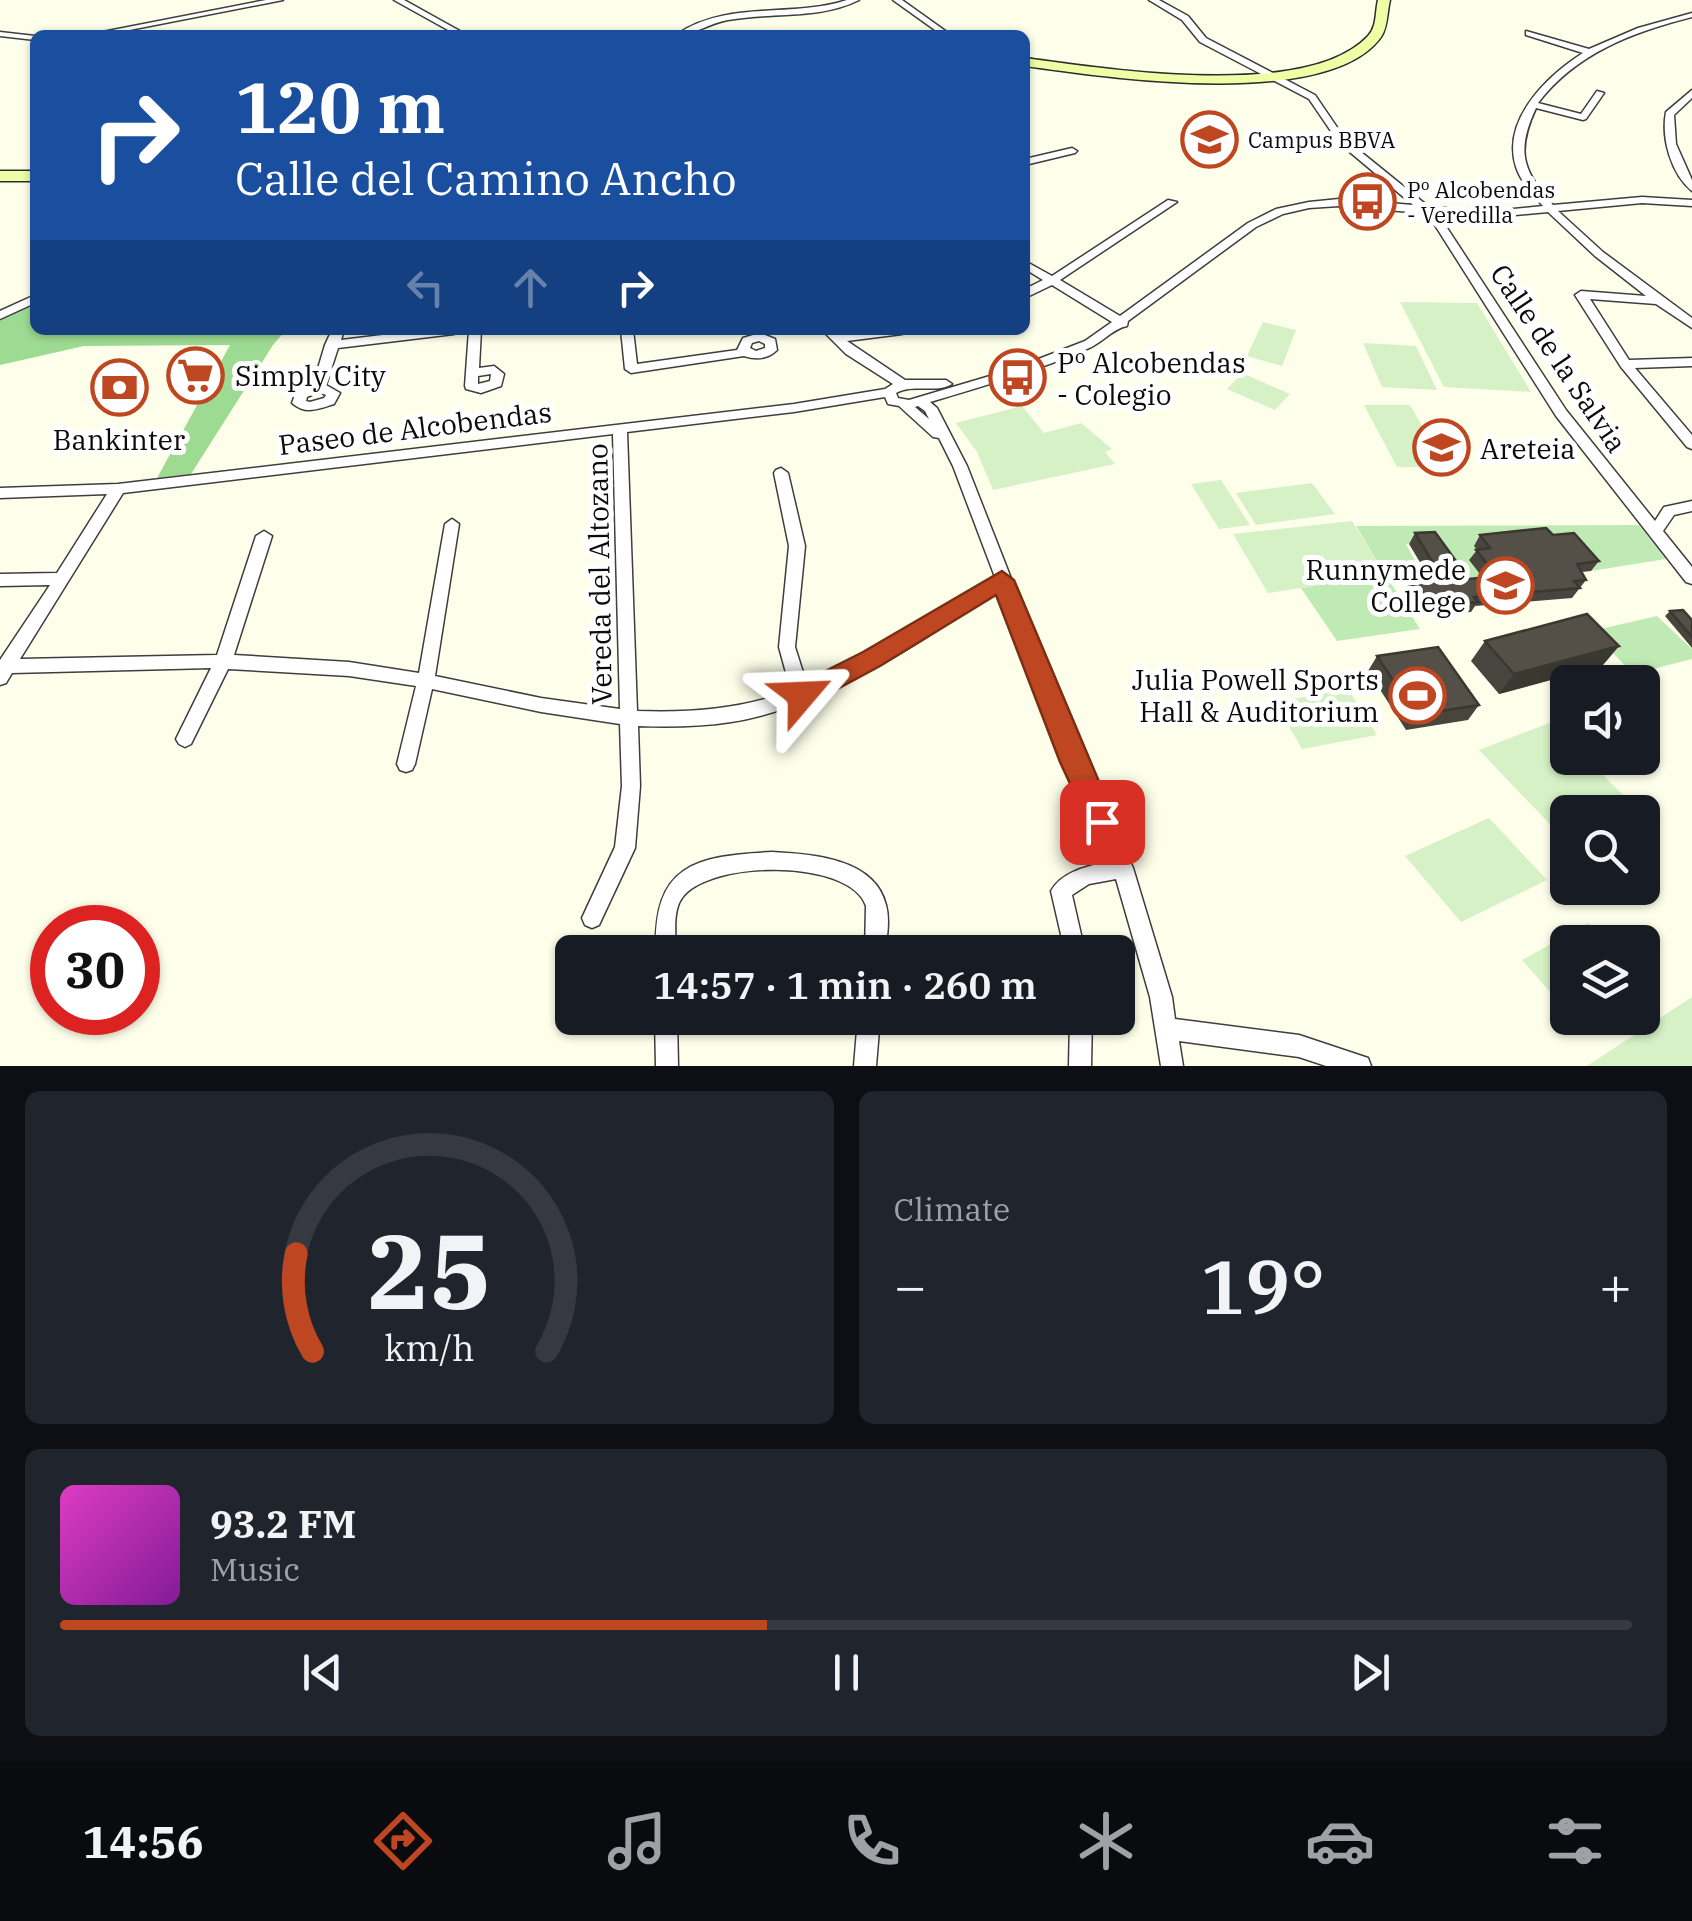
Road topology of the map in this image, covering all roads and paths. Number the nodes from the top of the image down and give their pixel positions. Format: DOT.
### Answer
graph roads {
  1 [pos="279,0"];
  2 [pos="398,0"];
  3 [pos="855,0"];
  4 [pos="898,0"];
  5 [pos="1153,0"];
  6 [pos="1384,0"];
  7 [pos="1692,16"];
  8 [pos="118,30"];
  9 [pos="454,30"];
  10 [pos="690,30"];
  11 [pos="941,30"];
  12 [pos="0,34"];
  13 [pos="1529,34"];
  14 [pos="14,36"];
  15 [pos="30,38"];
  16 [pos="0,45"];
  17 [pos="1589,52"];
  18 [pos="1030,63"];
  19 [pos="1274,75"];
  20 [pos="1600,93"];
  21 [pos="1692,93"];
  22 [pos="1530,104"];
  23 [pos="1072,150"];
  24 [pos="1030,161"];
  25 [pos="0,176"];
  26 [pos="30,176"];
  27 [pos="1691,195"];
  28 [pos="1172,202"];
  29 [pos="1552,208"];
  30 [pos="1426,210"];
  31 [pos="1030,267"];
  32 [pos="1056,282"];
  33 [pos="1030,292"];
  34 [pos="1659,300"];
  35 [pos="30,301"];
  36 [pos="0,315"];
  37 [pos="1126,320"];
  38 [pos="1692,324"];
  39 [pos="336,335"];
  40 [pos="386,335"];
  41 [pos="475,335"];
  42 [pos="628,335"];
  43 [pos="833,335"];
  44 [pos="330,346"];
  45 [pos="850,351"];
  46 [pos="746,352"];
  47 [pos="1692,362"];
  48 [pos="1624,364"];
  49 [pos="869,372"];
  50 [pos="473,373"];
  51 [pos="320,387"];
  52 [pos="902,394"];
  53 [pos="858,397"];
  54 [pos="836,402"];
  55 [pos="620,428"];
  56 [pos="1689,437"];
  57 [pos="782,473"];
  58 [pos="118,488"];
  59 [pos="0,494"];
  60 [pos="1692,506"];
  61 [pos="452,524"];
  62 [pos="1655,532"];
  63 [pos="264,536"];
  64 [pos="1692,578"];
  65 [pos="60,579"];
  66 [pos="0,580"];
  67 [pos="1002,580"];
  68 [pos="224,660"];
  69 [pos="3,670"];
  70 [pos="426,680"];
  71 [pos="802,695"];
  72 [pos="627,719"];
  73 [pos="186,739"];
  74 [pos="406,764"];
  75 [pos="1123,868"];
  76 [pos="592,918"];
  77 [pos="666,935"];
  78 [pos="876,935"];
  79 [pos="1071,935"];
  80 [pos="1168,1029"];
  81 [pos="666,1035"];
  82 [pos="868,1035"];
  83 [pos="1081,1035"];
  84 [pos="667,1066"];
  85 [pos="865,1066"];
  86 [pos="1080,1066"];
  87 [pos="1172,1066"];
  88 [pos="1360,1066"];
  1 -- 8 [label="street"];
  2 -- 9 [label="street"];
  3 -- 10 [label="street"];
  4 -- 11 [label="street"];
  5 -- 19 [label="street, Calle de la Salvia"];
  6 -- 19 [label="street"];
  7 -- 17 [label="street"];
  12 -- 14 [label="street"];
  13 -- 17 [label="street"];
  14 -- 15 [label="street"];
  14 -- 16 [label="street"];
  17 -- 22 [label="street"];
  18 -- 19 [label="street"];
  19 -- 30 [label="street, Calle de la Salvia"];
  20 -- 22 [label="street"];
  21 -- 27 [label="street"];
  22 -- 29 [label="street"];
  23 -- 24 [label="street"];
  25 -- 26 [label="street"];
  27 -- 29 [label="street, Paseo de Alcobendas"];
  28 -- 32 [label="street"];
  29 -- 30 [label="street, Paseo de Alcobendas"];
  29 -- 34 [label="street"];
  30 -- 37 [label="street, Paseo de Alcobendas"];
  30 -- 62 [label="street, Calle de la Salvia"];
  31 -- 32 [label="street"];
  32 -- 33 [label="street"];
  32 -- 37 [label="street"];
  34 -- 38 [label="street"];
  34 -- 48 [label="street"];
  35 -- 36 [label="street"];
  37 -- 52 [label="street, Paseo de Alcobendas"];
  39 -- 44 [label="street"];
  40 -- 44 [label="street"];
  41 -- 50 [label="street"];
  42 -- 46 [label="street"];
  43 -- 45 [label="street"];
  44 -- 51 [label="street"];
  45 -- 49 [label="street"];
  45 -- 52 [label="street"];
  47 -- 48 [label="street"];
  48 -- 56 [label="street"];
  49 -- 52 [label="street"];
  49 -- 53 [label="street"];
  52 -- 53 [label="street, Paseo de Alcobendas"];
  52 -- 54 [label="street, Paseo de Alcobendas"];
  52 -- 67 [label="street"];
  53 -- 54 [label="street, Paseo de Alcobendas"];
  54 -- 55 [label="street, Paseo de Alcobendas"];
  55 -- 58 [label="street, Paseo de Alcobendas"];
  55 -- 72 [label="street, Vereda del Altozano"];
  57 -- 71 [label="street"];
  58 -- 59 [label="street, Paseo de Alcobendas"];
  58 -- 65 [label="street"];
  60 -- 62 [label="street"];
  61 -- 70 [label="street"];
  62 -- 64 [label="street, Calle de la Salvia"];
  63 -- 68 [label="street"];
  65 -- 66 [label="street"];
  65 -- 69 [label="street"];
  67 -- 71 [label="street"];
  67 -- 75 [label="street"];
  68 -- 69 [label="street"];
  68 -- 70 [label="street"];
  68 -- 73 [label="street"];
  70 -- 72 [label="street"];
  70 -- 74 [label="street"];
  71 -- 72 [label="street"];
  72 -- 76 [label="street, Vereda del Altozano"];
  75 -- 79 [label="street"];
  75 -- 80 [label="street"];
  77 -- 78 [label="street"];
  80 -- 87 [label="street"];
  80 -- 88 [label="street"];
  81 -- 84 [label="street"];
  82 -- 85 [label="street"];
  83 -- 86 [label="street"];
}
